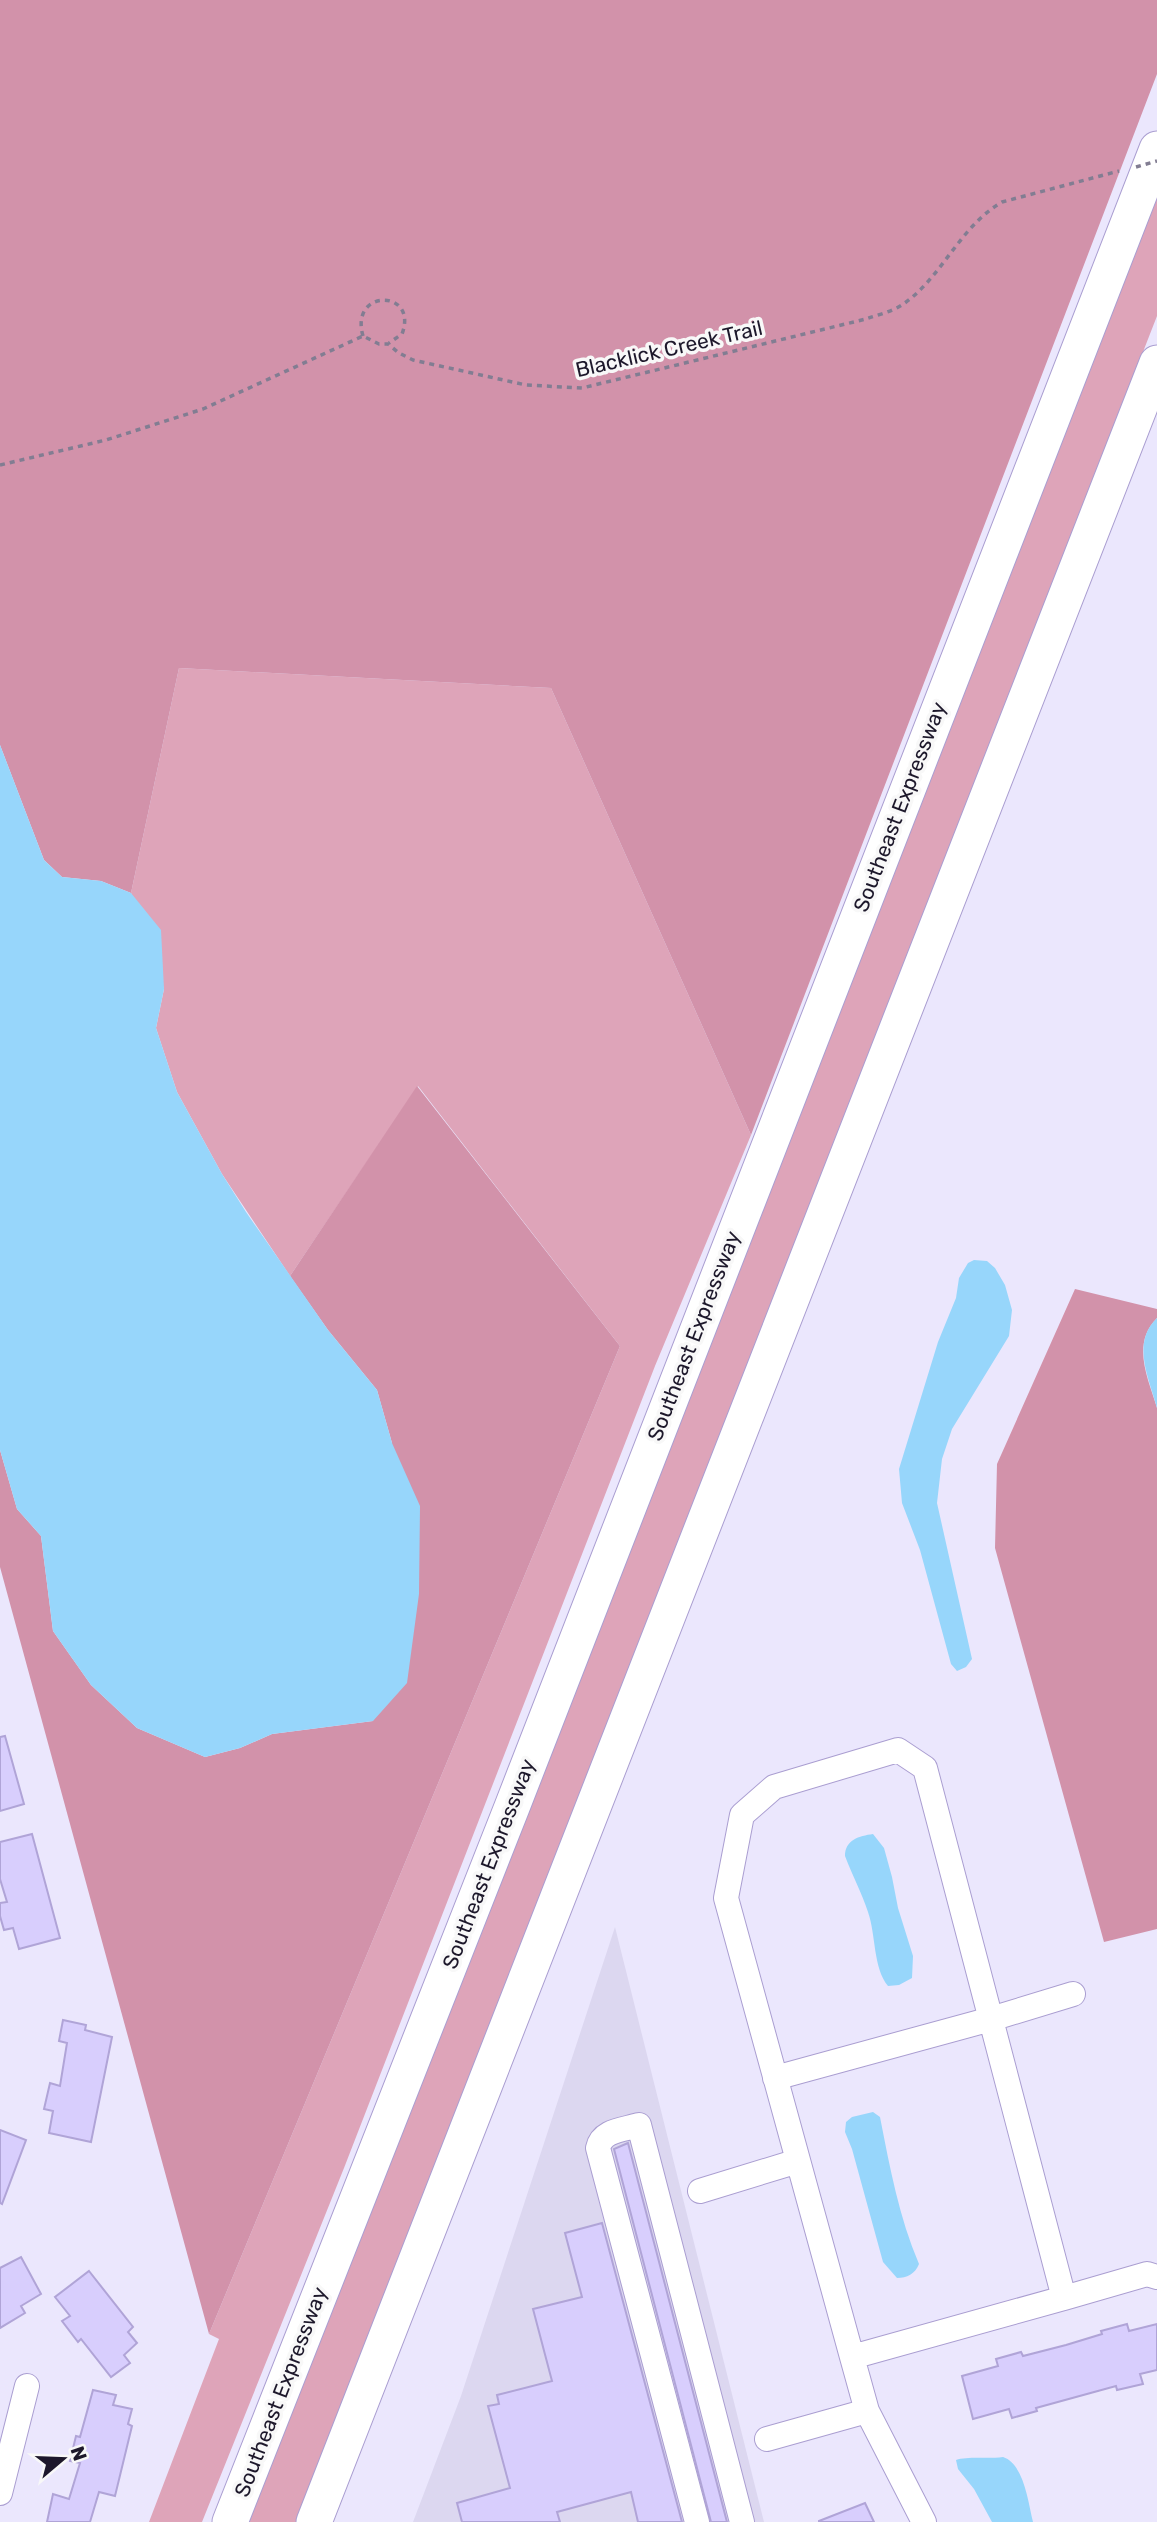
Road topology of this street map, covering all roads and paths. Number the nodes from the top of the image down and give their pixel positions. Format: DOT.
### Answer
graph roads {
  1 [pos="1146,158"];
  2 [pos="1157,161"];
  3 [pos="1123,170"];
  4 [pos="363,336"];
  5 [pos="388,344"];
  6 [pos="1157,363"];
  7 [pos="0,465"];
  8 [pos="1073,1994"];
  9 [pos="991,2019"];
  10 [pos="775,2078"];
  11 [pos="798,2161"];
  12 [pos="700,2191"];
  13 [pos="1157,2277"];
  14 [pos="1064,2298"];
  15 [pos="852,2357"];
  16 [pos="27,2386"];
  17 [pos="867,2411"];
  18 [pos="767,2439"];
  19 [pos="0,2493"];
  20 [pos="230,2522"];
  21 [pos="314,2522"];
  22 [pos="696,2522"];
  23 [pos="742,2522"];
  24 [pos="924,2522"];
  1 -- 2 [label="path, bridge"];
  1 -- 20 [label="highway, Southeast Expressway"];
  3 -- 5 [label="path, Blacklick Creek Trail"];
  4 -- 5 [label="path, Blacklick Creek Trail"];
  4 -- 5 [label="path"];
  4 -- 7 [label="path"];
  6 -- 21 [label="highway"];
  8 -- 9 [label="street"];
  9 -- 10 [label="street"];
  9 -- 10 [label="street"];
  9 -- 14 [label="street"];
  10 -- 11 [label="street"];
  11 -- 12 [label="street"];
  11 -- 15 [label="street"];
  13 -- 14 [label="street"];
  14 -- 15 [label="street"];
  15 -- 17 [label="street"];
  16 -- 19 [label="street"];
  17 -- 18 [label="street"];
  17 -- 24 [label="street"];
  22 -- 23 [label="street"];
}
